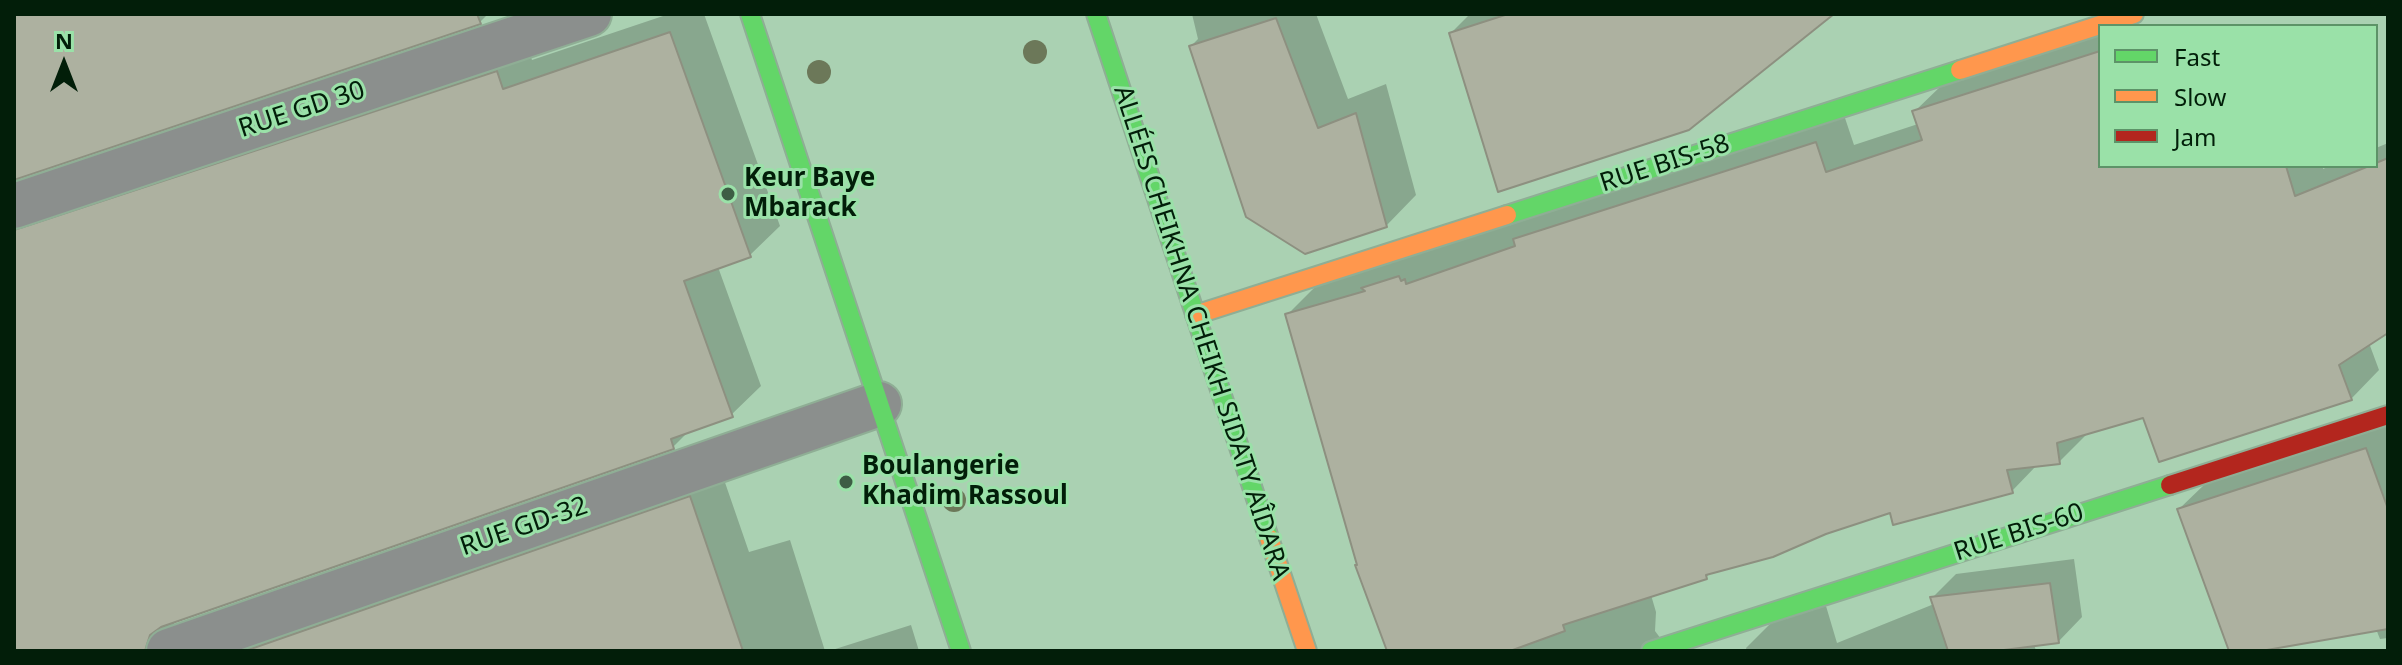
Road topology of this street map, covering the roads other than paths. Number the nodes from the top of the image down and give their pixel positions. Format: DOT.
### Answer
graph roads {
  1 [pos="589,14"];
  2 [pos="750,14"];
  3 [pos="1096,14"];
  4 [pos="2134,14"];
  5 [pos="2103,24"];
  6 [pos="2098,26"];
  7 [pos="14,206"];
  8 [pos="1195,315"];
  9 [pos="879,404"];
  10 [pos="2388,415"];
  11 [pos="169,651"];
  12 [pos="961,651"];
  13 [pos="1307,651"];
  14 [pos="1651,651"];
  1 -- 7 [label="street, RUE GD 30"];
  2 -- 9 [label="street"];
  3 -- 8 [label="street, ALLÉES CHEIKHNA CHEIKH SIDATY AÎDARA"];
  4 -- 5 [label="street, RUE BIS-58"];
  6 -- 8 [label="street, RUE BIS-58"];
  8 -- 13 [label="street, ALLÉES CHEIKHNA CHEIKH SIDATY AÎDARA"];
  9 -- 11 [label="street, RUE GD-32"];
  9 -- 12 [label="street"];
  10 -- 14 [label="street, RUE BIS-60"];
}
